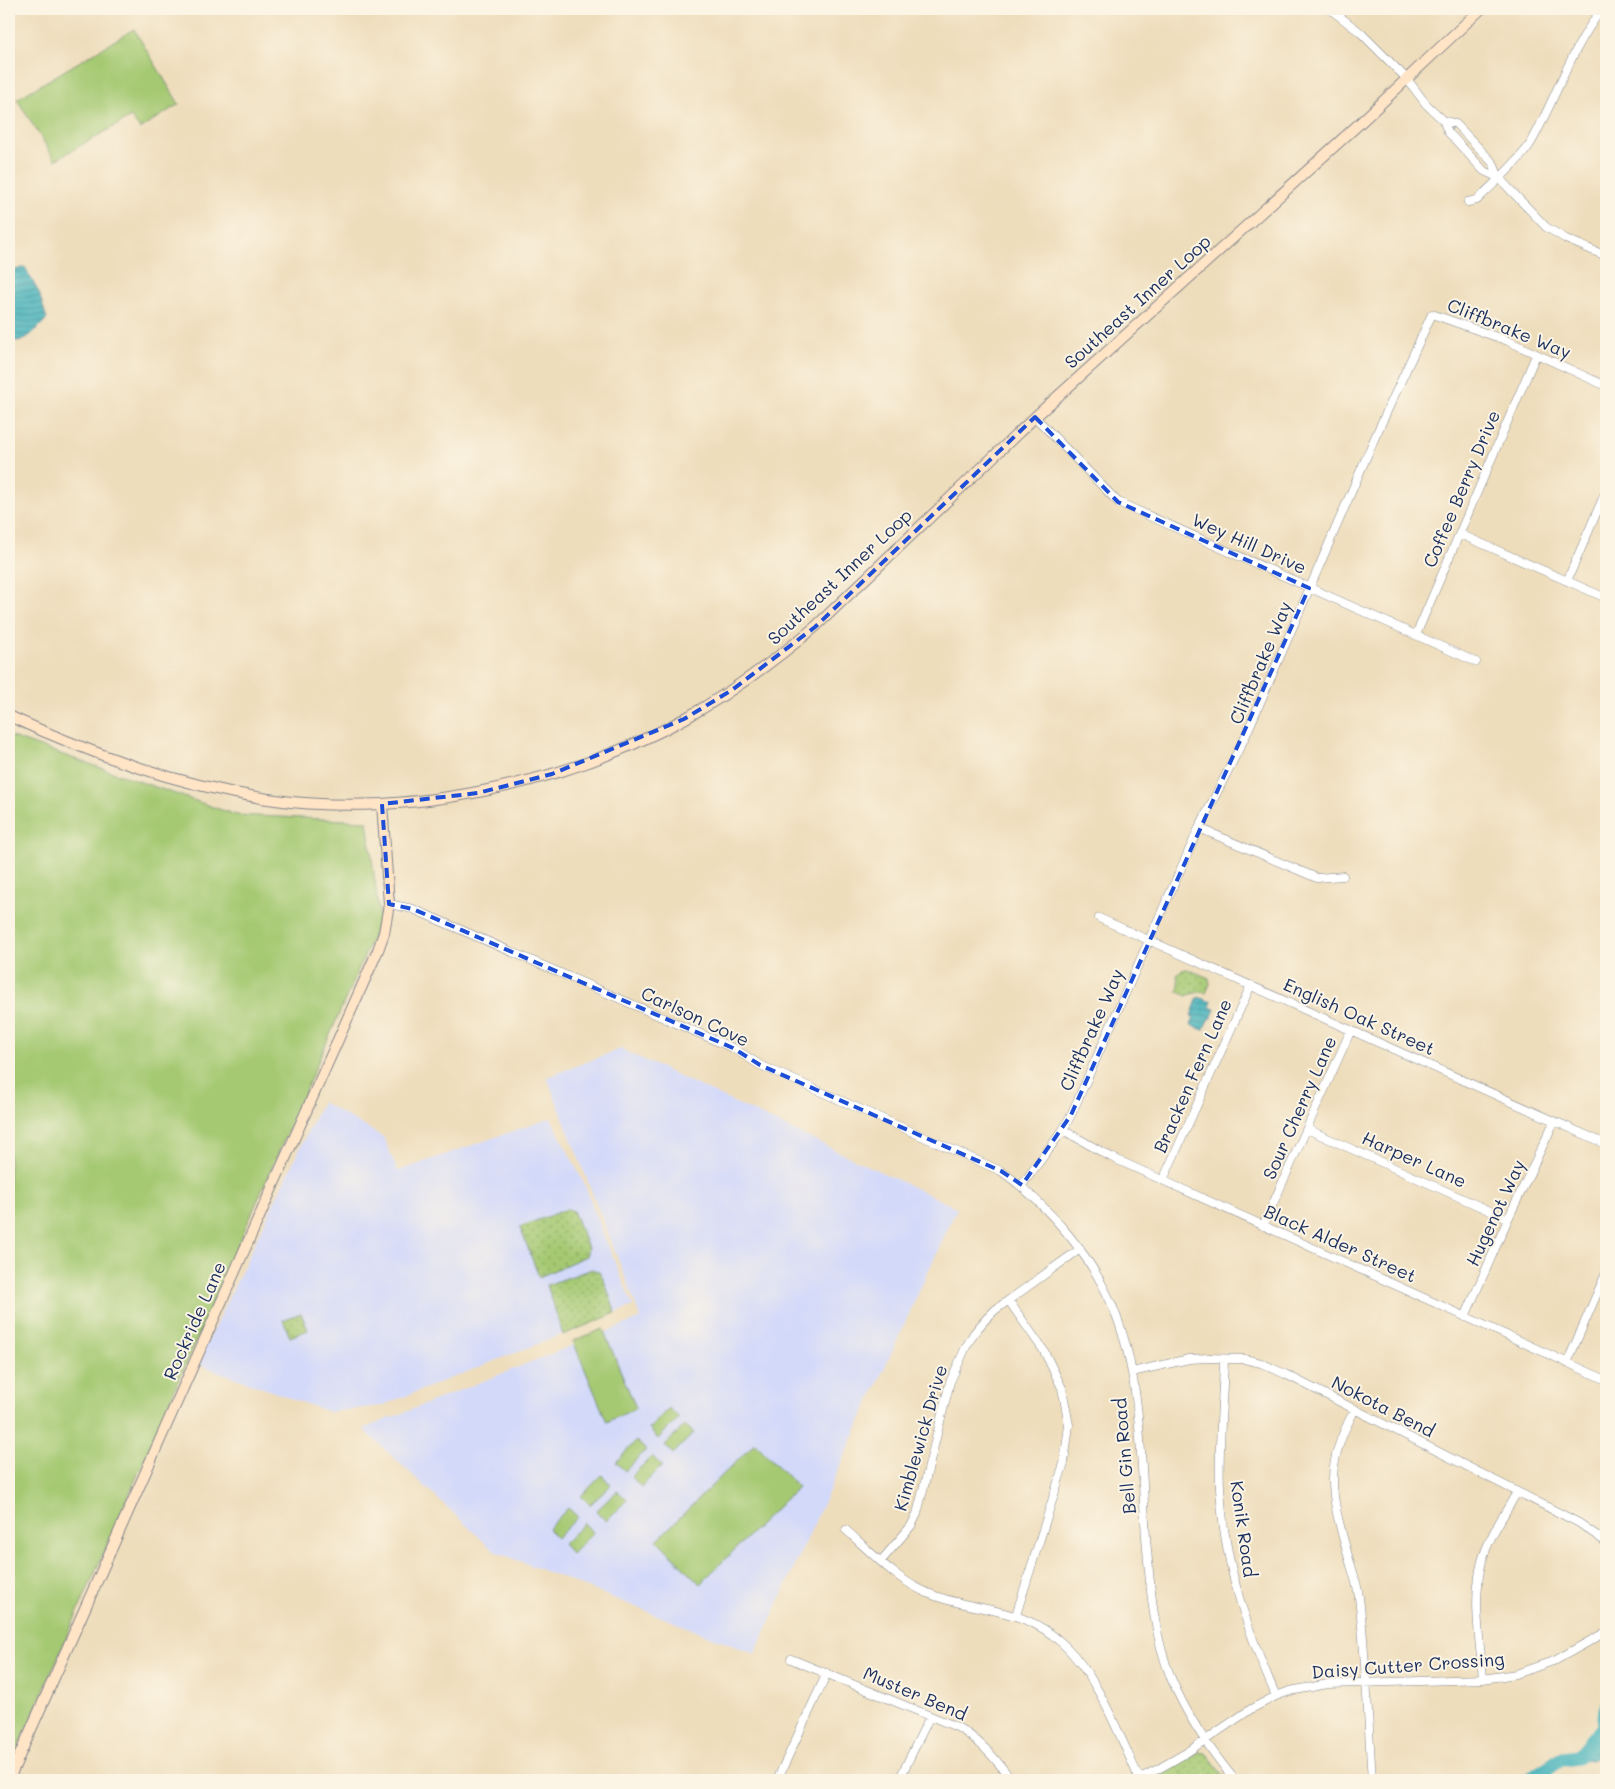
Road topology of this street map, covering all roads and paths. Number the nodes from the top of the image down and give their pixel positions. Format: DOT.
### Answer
graph roads {
  1 [pos="1330,9"];
  2 [pos="1481,9"];
  3 [pos="1602,9"];
  4 [pos="1407,79"];
  5 [pos="1443,120"];
  6 [pos="1499,178"];
  7 [pos="1468,202"];
  8 [pos="1606,254"];
  9 [pos="1536,355"];
  10 [pos="1606,386"];
  11 [pos="1034,417"];
  12 [pos="1606,491"];
  13 [pos="1460,534"];
  14 [pos="1568,581"];
  15 [pos="1309,588"];
  16 [pos="1606,598"];
  17 [pos="1416,635"];
  18 [pos="1476,662"];
  19 [pos="9,716"];
  20 [pos="382,804"];
  21 [pos="1199,828"];
  22 [pos="1343,876"];
  23 [pos="389,904"];
  24 [pos="1098,918"];
  25 [pos="1149,940"];
  26 [pos="1250,985"];
  27 [pos="1351,1030"];
  28 [pos="1554,1122"];
  29 [pos="1308,1129"];
  30 [pos="1063,1130"];
  31 [pos="1606,1144"];
  32 [pos="985,1164"];
  33 [pos="1162,1180"];
  34 [pos="1022,1185"];
  35 [pos="1508,1219"];
  36 [pos="1263,1226"];
  37 [pos="1080,1248"];
  38 [pos="1606,1273"];
  39 [pos="1009,1301"];
  40 [pos="1465,1317"];
  41 [pos="1224,1359"];
  42 [pos="1567,1363"];
  43 [pos="1132,1372"];
  44 [pos="1606,1380"];
  45 [pos="1355,1409"];
  46 [pos="1517,1492"];
  47 [pos="846,1530"];
  48 [pos="1606,1542"];
  49 [pos="881,1561"];
  50 [pos="1016,1615"];
  51 [pos="1606,1632"];
  52 [pos="791,1659"];
  53 [pos="826,1674"];
  54 [pos="1483,1679"];
  55 [pos="1366,1684"];
  56 [pos="1276,1696"];
  57 [pos="930,1716"];
  58 [pos="1204,1740"];
  59 [pos="9,1779"];
  60 [pos="1138,1779"];
  61 [pos="777,1780"];
  62 [pos="899,1780"];
  63 [pos="1010,1780"];
  64 [pos="1235,1780"];
  65 [pos="1372,1780"];
  1 -- 4 [label="street"];
  2 -- 4 [label="main road, Southeast Inner Loop"];
  3 -- 6 [label="street"];
  4 -- 5 [label="street"];
  4 -- 11 [label="main road, Southeast Inner Loop"];
  5 -- 6 [label="street"];
  5 -- 6 [label="street"];
  6 -- 7 [label="street"];
  6 -- 8 [label="street"];
  9 -- 10 [label="street, Cliffbrake Way"];
  9 -- 13 [label="street, Coffee Berry Drive"];
  9 -- 15 [label="street, Cliffbrake Way"];
  11 -- 15 [label="street, Wey Hill Drive"];
  11 -- 20 [label="main road, Southeast Inner Loop"];
  12 -- 14 [label="street"];
  13 -- 14 [label="street"];
  13 -- 17 [label="street, Coffee Berry Drive"];
  14 -- 16 [label="street"];
  15 -- 17 [label="street, Wey Hill Drive"];
  15 -- 21 [label="street, Cliffbrake Way"];
  17 -- 18 [label="street, Wey Hill Drive"];
  19 -- 20 [label="main road, Southeast Inner Loop"];
  20 -- 23 [label="main road, Rockride Lane"];
  21 -- 22 [label="street"];
  21 -- 25 [label="street, Cliffbrake Way"];
  23 -- 32 [label="street, Carlson Cove"];
  23 -- 59 [label="main road, Rockride Lane"];
  24 -- 25 [label="street, English Oak Street"];
  25 -- 26 [label="street, English Oak Street"];
  25 -- 30 [label="street, Cliffbrake Way"];
  26 -- 27 [label="street, English Oak Street"];
  26 -- 33 [label="street, Bracken Fern Lane"];
  27 -- 28 [label="street, English Oak Street"];
  27 -- 29 [label="street, Sour Cherry Lane"];
  28 -- 31 [label="street, English Oak Street"];
  28 -- 35 [label="street, Hugenot Way"];
  29 -- 35 [label="street, Harper Lane"];
  29 -- 36 [label="street, Sour Cherry Lane"];
  30 -- 33 [label="street, Black Alder Street"];
  30 -- 34 [label="street, Cliffbrake Way"];
  32 -- 34 [label="street, Bell Gin Road"];
  33 -- 36 [label="street, Black Alder Street"];
  34 -- 37 [label="street, Bell Gin Road"];
  35 -- 40 [label="street, Hugenot Way"];
  36 -- 40 [label="street, Black Alder Street"];
  37 -- 39 [label="street, Kimblewick Drive"];
  37 -- 43 [label="street, Bell Gin Road"];
  38 -- 42 [label="street"];
  39 -- 49 [label="street, Kimblewick Drive"];
  39 -- 50 [label="street"];
  40 -- 42 [label="street, Black Alder Street"];
  41 -- 43 [label="street, Nokota Bend"];
  41 -- 45 [label="street, Nokota Bend"];
  41 -- 56 [label="street, Konik Road"];
  42 -- 44 [label="street, Black Alder Street"];
  43 -- 58 [label="street, Bell Gin Road"];
  45 -- 46 [label="street, Nokota Bend"];
  45 -- 55 [label="street"];
  46 -- 48 [label="street, Nokota Bend"];
  46 -- 54 [label="street"];
  47 -- 49 [label="street"];
  49 -- 50 [label="street"];
  50 -- 60 [label="street"];
  51 -- 54 [label="street, Daisy Cutter Crossing"];
  52 -- 53 [label="street, Muster Bend"];
  53 -- 57 [label="street, Muster Bend"];
  53 -- 61 [label="street"];
  54 -- 55 [label="street, Daisy Cutter Crossing"];
  55 -- 56 [label="street, Daisy Cutter Crossing"];
  55 -- 65 [label="street"];
  56 -- 58 [label="street, Daisy Cutter Crossing"];
  57 -- 62 [label="street"];
  57 -- 63 [label="street, Muster Bend"];
  58 -- 60 [label="street, Daisy Cutter Crossing"];
  58 -- 64 [label="street, Bell Gin Road"];
}
